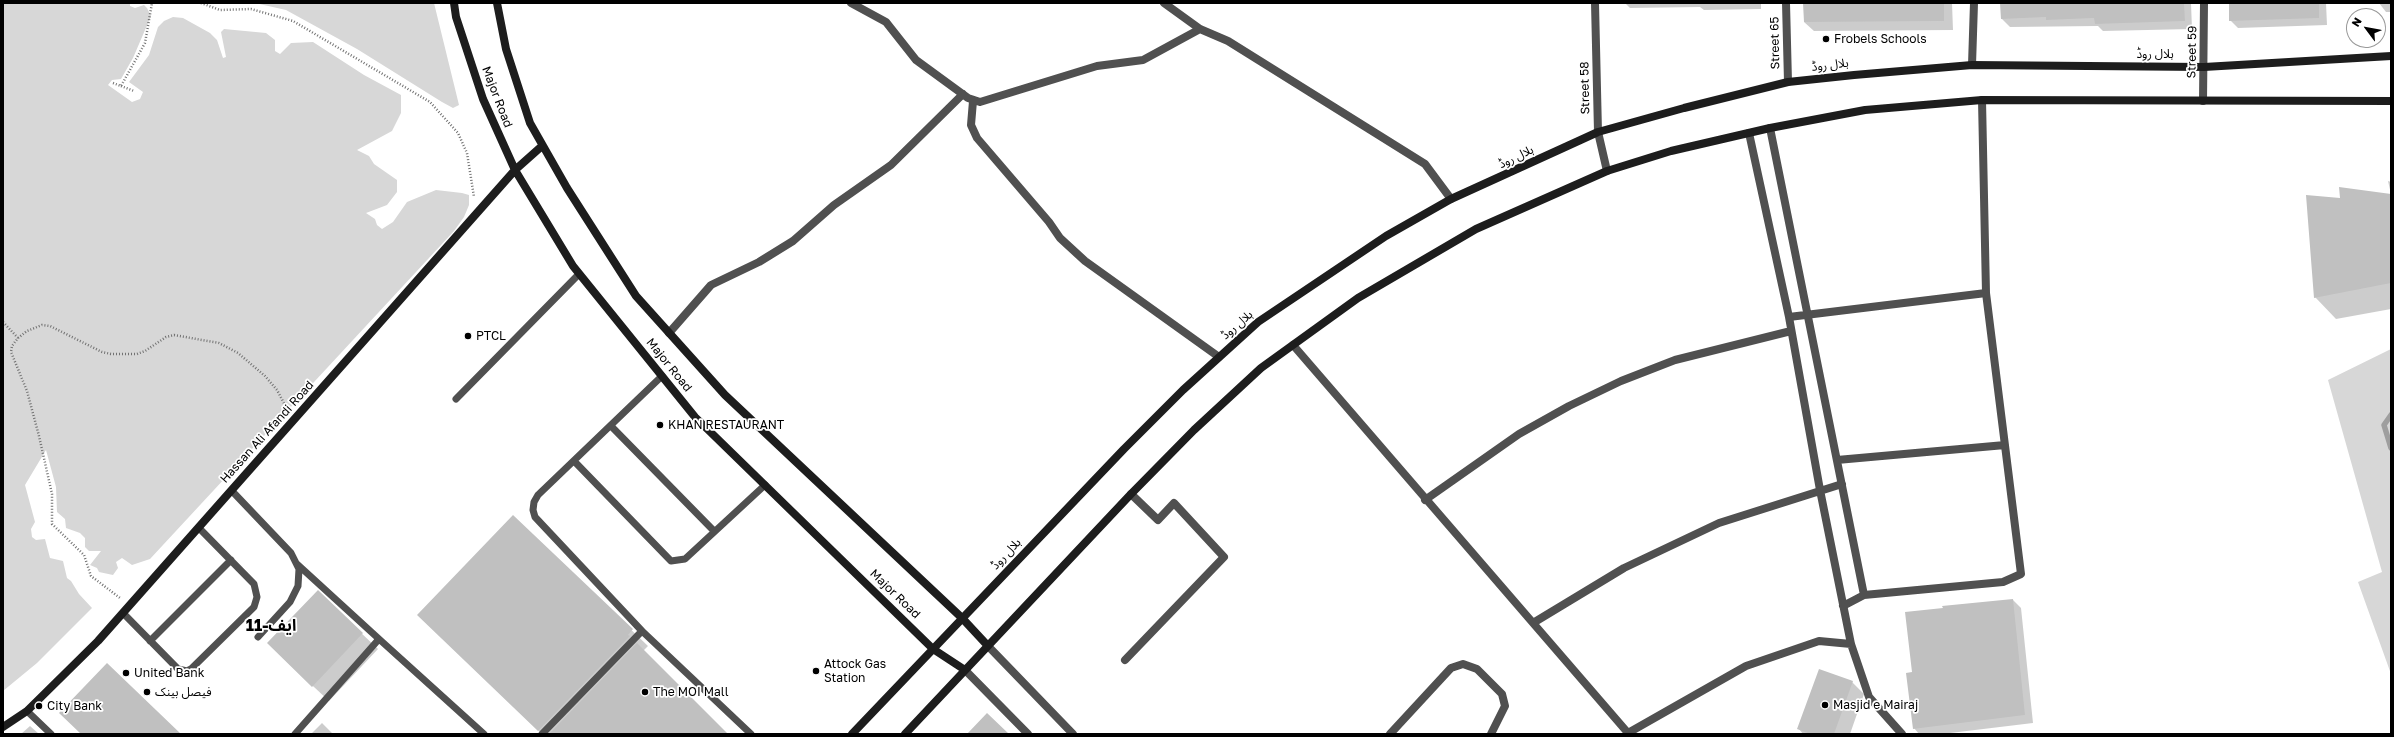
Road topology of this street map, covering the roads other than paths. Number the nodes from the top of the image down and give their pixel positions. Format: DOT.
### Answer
graph roads {
  1 [pos="454,3"];
  2 [pos="497,3"];
  3 [pos="851,3"];
  4 [pos="1164,3"];
  5 [pos="1595,3"];
  6 [pos="1786,3"];
  7 [pos="1974,3"];
  8 [pos="2204,3"];
  9 [pos="1200,29"];
  10 [pos="2391,56"];
  11 [pos="1972,65"];
  12 [pos="2204,67"];
  13 [pos="1788,82"];
  14 [pos="963,94"];
  15 [pos="1982,100"];
  16 [pos="973,101"];
  17 [pos="2202,101"];
  18 [pos="2391,101"];
  19 [pos="1770,128"];
  20 [pos="1598,132"];
  21 [pos="1748,133"];
  22 [pos="542,146"];
  23 [pos="515,170"];
  24 [pos="1607,171"];
  25 [pos="1451,199"];
  26 [pos="579,274"];
  27 [pos="1986,293"];
  28 [pos="1808,316"];
  29 [pos="1788,317"];
  30 [pos="1791,331"];
  31 [pos="668,333"];
  32 [pos="1293,345"];
  33 [pos="1219,357"];
  34 [pos="662,376"];
  35 [pos="456,399"];
  36 [pos="611,426"];
  37 [pos="2006,446"];
  38 [pos="1837,460"];
  39 [pos="574,461"];
  40 [pos="1842,484"];
  41 [pos="765,485"];
  42 [pos="1820,490"];
  43 [pos="232,491"];
  44 [pos="1131,494"];
  45 [pos="1425,500"];
  46 [pos="199,528"];
  47 [pos="714,530"];
  48 [pos="231,560"];
  49 [pos="297,564"];
  50 [pos="1864,595"];
  51 [pos="1842,606"];
  52 [pos="123,613"];
  53 [pos="962,618"];
  54 [pos="1533,623"];
  55 [pos="642,631"];
  56 [pos="258,637"];
  57 [pos="378,639"];
  58 [pos="150,641"];
  59 [pos="1851,644"];
  60 [pos="988,646"];
  61 [pos="934,649"];
  62 [pos="1124,660"];
  63 [pos="965,670"];
  64 [pos="27,711"];
  65 [pos="3,727"];
  66 [pos="51,734"];
  67 [pos="295,734"];
  68 [pos="484,734"];
  69 [pos="542,734"];
  70 [pos="751,734"];
  71 [pos="852,734"];
  72 [pos="905,734"];
  73 [pos="1028,734"];
  74 [pos="1073,734"];
  75 [pos="1390,734"];
  76 [pos="1491,734"];
  77 [pos="1902,734"];
  1 -- 23 [label="street, Major Road"];
  2 -- 22 [label="street, Major Road"];
  3 -- 14 [label="street"];
  4 -- 9 [label="street"];
  5 -- 20 [label="street, Street 58"];
  6 -- 13 [label="street, Street 65"];
  7 -- 11 [label="street"];
  8 -- 12 [label="street, Street 59"];
  9 -- 16 [label="street"];
  9 -- 25 [label="street"];
  10 -- 12 [label="street, ہلال روڈ"];
  11 -- 12 [label="street, ہلال روڈ"];
  11 -- 13 [label="street, ہلال روڈ"];
  12 -- 17 [label="street, Street 59"];
  13 -- 20 [label="street, ہلال روڈ"];
  14 -- 16 [label="street"];
  14 -- 31 [label="street"];
  15 -- 17 [label="street"];
  15 -- 19 [label="street"];
  15 -- 27 [label="street"];
  16 -- 33 [label="street"];
  17 -- 18 [label="street"];
  19 -- 21 [label="street"];
  19 -- 28 [label="street"];
  20 -- 24 [label="street, Street 58"];
  20 -- 25 [label="street, ہلال روڈ"];
  21 -- 24 [label="street"];
  21 -- 29 [label="street"];
  22 -- 23 [label="street, Hassan Ali Afandi Road"];
  22 -- 31 [label="street, Major Road"];
  23 -- 26 [label="street, Major Road"];
  23 -- 43 [label="street, Hassan Ali Afandi Road"];
  24 -- 32 [label="street"];
  25 -- 33 [label="street, ہلال روڈ"];
  26 -- 34 [label="street, Major Road"];
  26 -- 35 [label="lane"];
  27 -- 28 [label="street"];
  27 -- 37 [label="street"];
  28 -- 29 [label="street"];
  28 -- 38 [label="street"];
  29 -- 30 [label="street"];
  30 -- 42 [label="street"];
  30 -- 45 [label="street"];
  31 -- 53 [label="street, Major Road"];
  32 -- 44 [label="street"];
  32 -- 45 [label="street"];
  33 -- 53 [label="street, ہلال روڈ"];
  34 -- 36 [label="lane"];
  34 -- 41 [label="street, Major Road"];
  36 -- 39 [label="lane"];
  36 -- 47 [label="lane"];
  37 -- 38 [label="street"];
  37 -- 50 [label="street"];
  38 -- 40 [label="street"];
  39 -- 47 [label="lane"];
  39 -- 55 [label="lane"];
  40 -- 42 [label="street"];
  40 -- 50 [label="street"];
  41 -- 47 [label="lane"];
  41 -- 61 [label="street, Major Road"];
  42 -- 51 [label="street"];
  42 -- 54 [label="street"];
  43 -- 46 [label="street, Hassan Ali Afandi Road"];
  43 -- 49 [label="lane"];
  44 -- 60 [label="street"];
  44 -- 62 [label="street"];
  45 -- 54 [label="street"];
  46 -- 48 [label="lane"];
  46 -- 52 [label="street, Hassan Ali Afandi Road"];
  48 -- 58 [label="lane"];
  48 -- 58 [label="lane"];
  49 -- 56 [label="lane"];
  49 -- 57 [label="lane"];
  50 -- 51 [label="street"];
  51 -- 59 [label="street"];
  52 -- 58 [label="lane"];
  52 -- 64 [label="street, Hassan Ali Afandi Road"];
  53 -- 60 [label="street, Major Road"];
  53 -- 61 [label="street, ہلال روڈ"];
  54 -- 59 [label="street"];
  55 -- 69 [label="lane"];
  55 -- 70 [label="lane"];
  57 -- 67 [label="lane"];
  57 -- 68 [label="lane"];
  59 -- 77 [label="street"];
  60 -- 63 [label="street"];
  60 -- 74 [label="street"];
  61 -- 63 [label="street, Major Road"];
  61 -- 71 [label="street, ہلال روڈ"];
  63 -- 72 [label="street"];
  63 -- 73 [label="street"];
  64 -- 65 [label="street, Hassan Ali Afandi Road"];
  64 -- 66 [label="lane"];
  75 -- 76 [label="street"];
}
